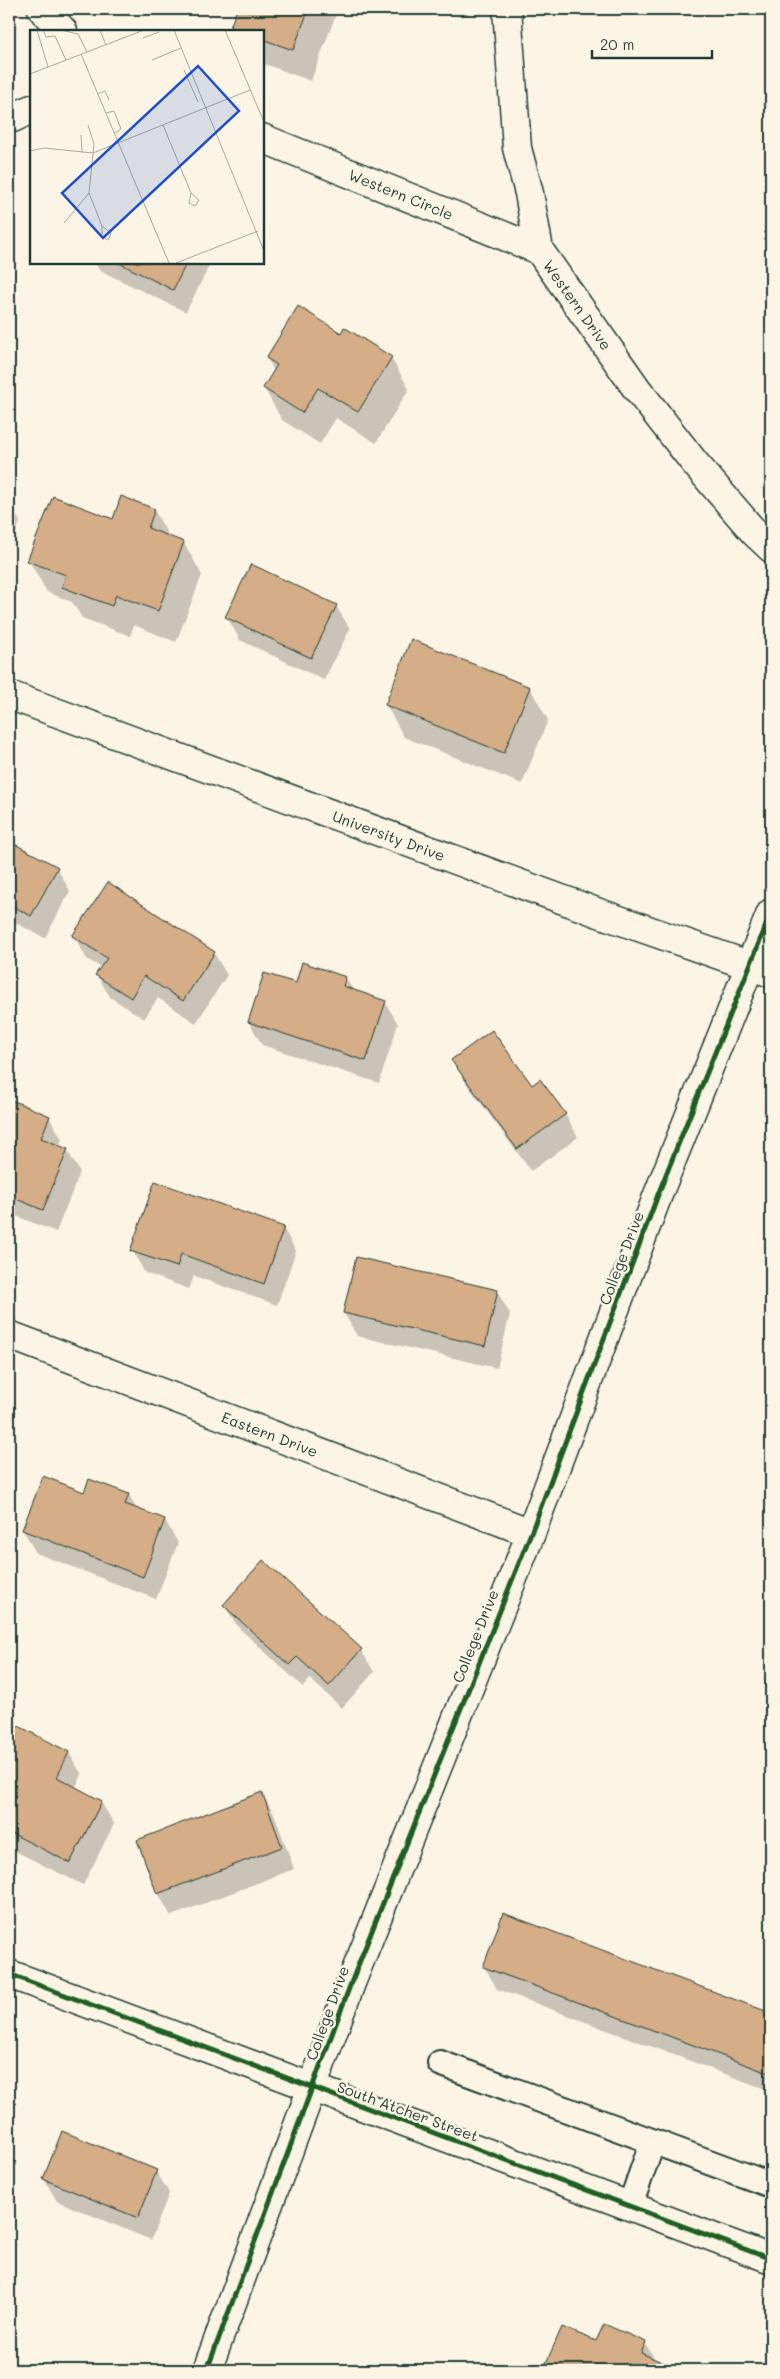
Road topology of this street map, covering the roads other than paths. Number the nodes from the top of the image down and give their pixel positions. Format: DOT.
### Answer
graph roads {
  1 [pos="42,9"];
  2 [pos="507,9"];
  3 [pos="62,30"];
  4 [pos="30,110"];
  5 [pos="9,118"];
  6 [pos="264,139"];
  7 [pos="539,250"];
  8 [pos="771,548"];
  9 [pos="9,695"];
  10 [pos="771,913"];
  11 [pos="761,969"];
  12 [pos="9,1335"];
  13 [pos="531,1533"];
  14 [pos="9,1974"];
  15 [pos="440,2063"];
  16 [pos="313,2089"];
  17 [pos="652,2143"];
  18 [pos="771,2186"];
  19 [pos="630,2206"];
  20 [pos="771,2259"];
  21 [pos="207,2370"];
  1 -- 3 [label="street"];
  2 -- 7 [label="street, Western Drive"];
  4 -- 5 [label="street"];
  6 -- 7 [label="street, Western Circle"];
  7 -- 8 [label="street, Western Drive"];
  9 -- 11 [label="street, University Drive"];
  10 -- 11 [label="street, College Drive"];
  11 -- 13 [label="street, College Drive"];
  12 -- 13 [label="street, Eastern Drive"];
  13 -- 16 [label="street, College Drive"];
  14 -- 16 [label="street, South Atcher Street"];
  15 -- 17 [label="lane"];
  16 -- 19 [label="street, South Atcher Street"];
  16 -- 21 [label="street, College Drive"];
  17 -- 18 [label="lane"];
  17 -- 19 [label="lane"];
  19 -- 20 [label="street, South Atcher Street"];
}
